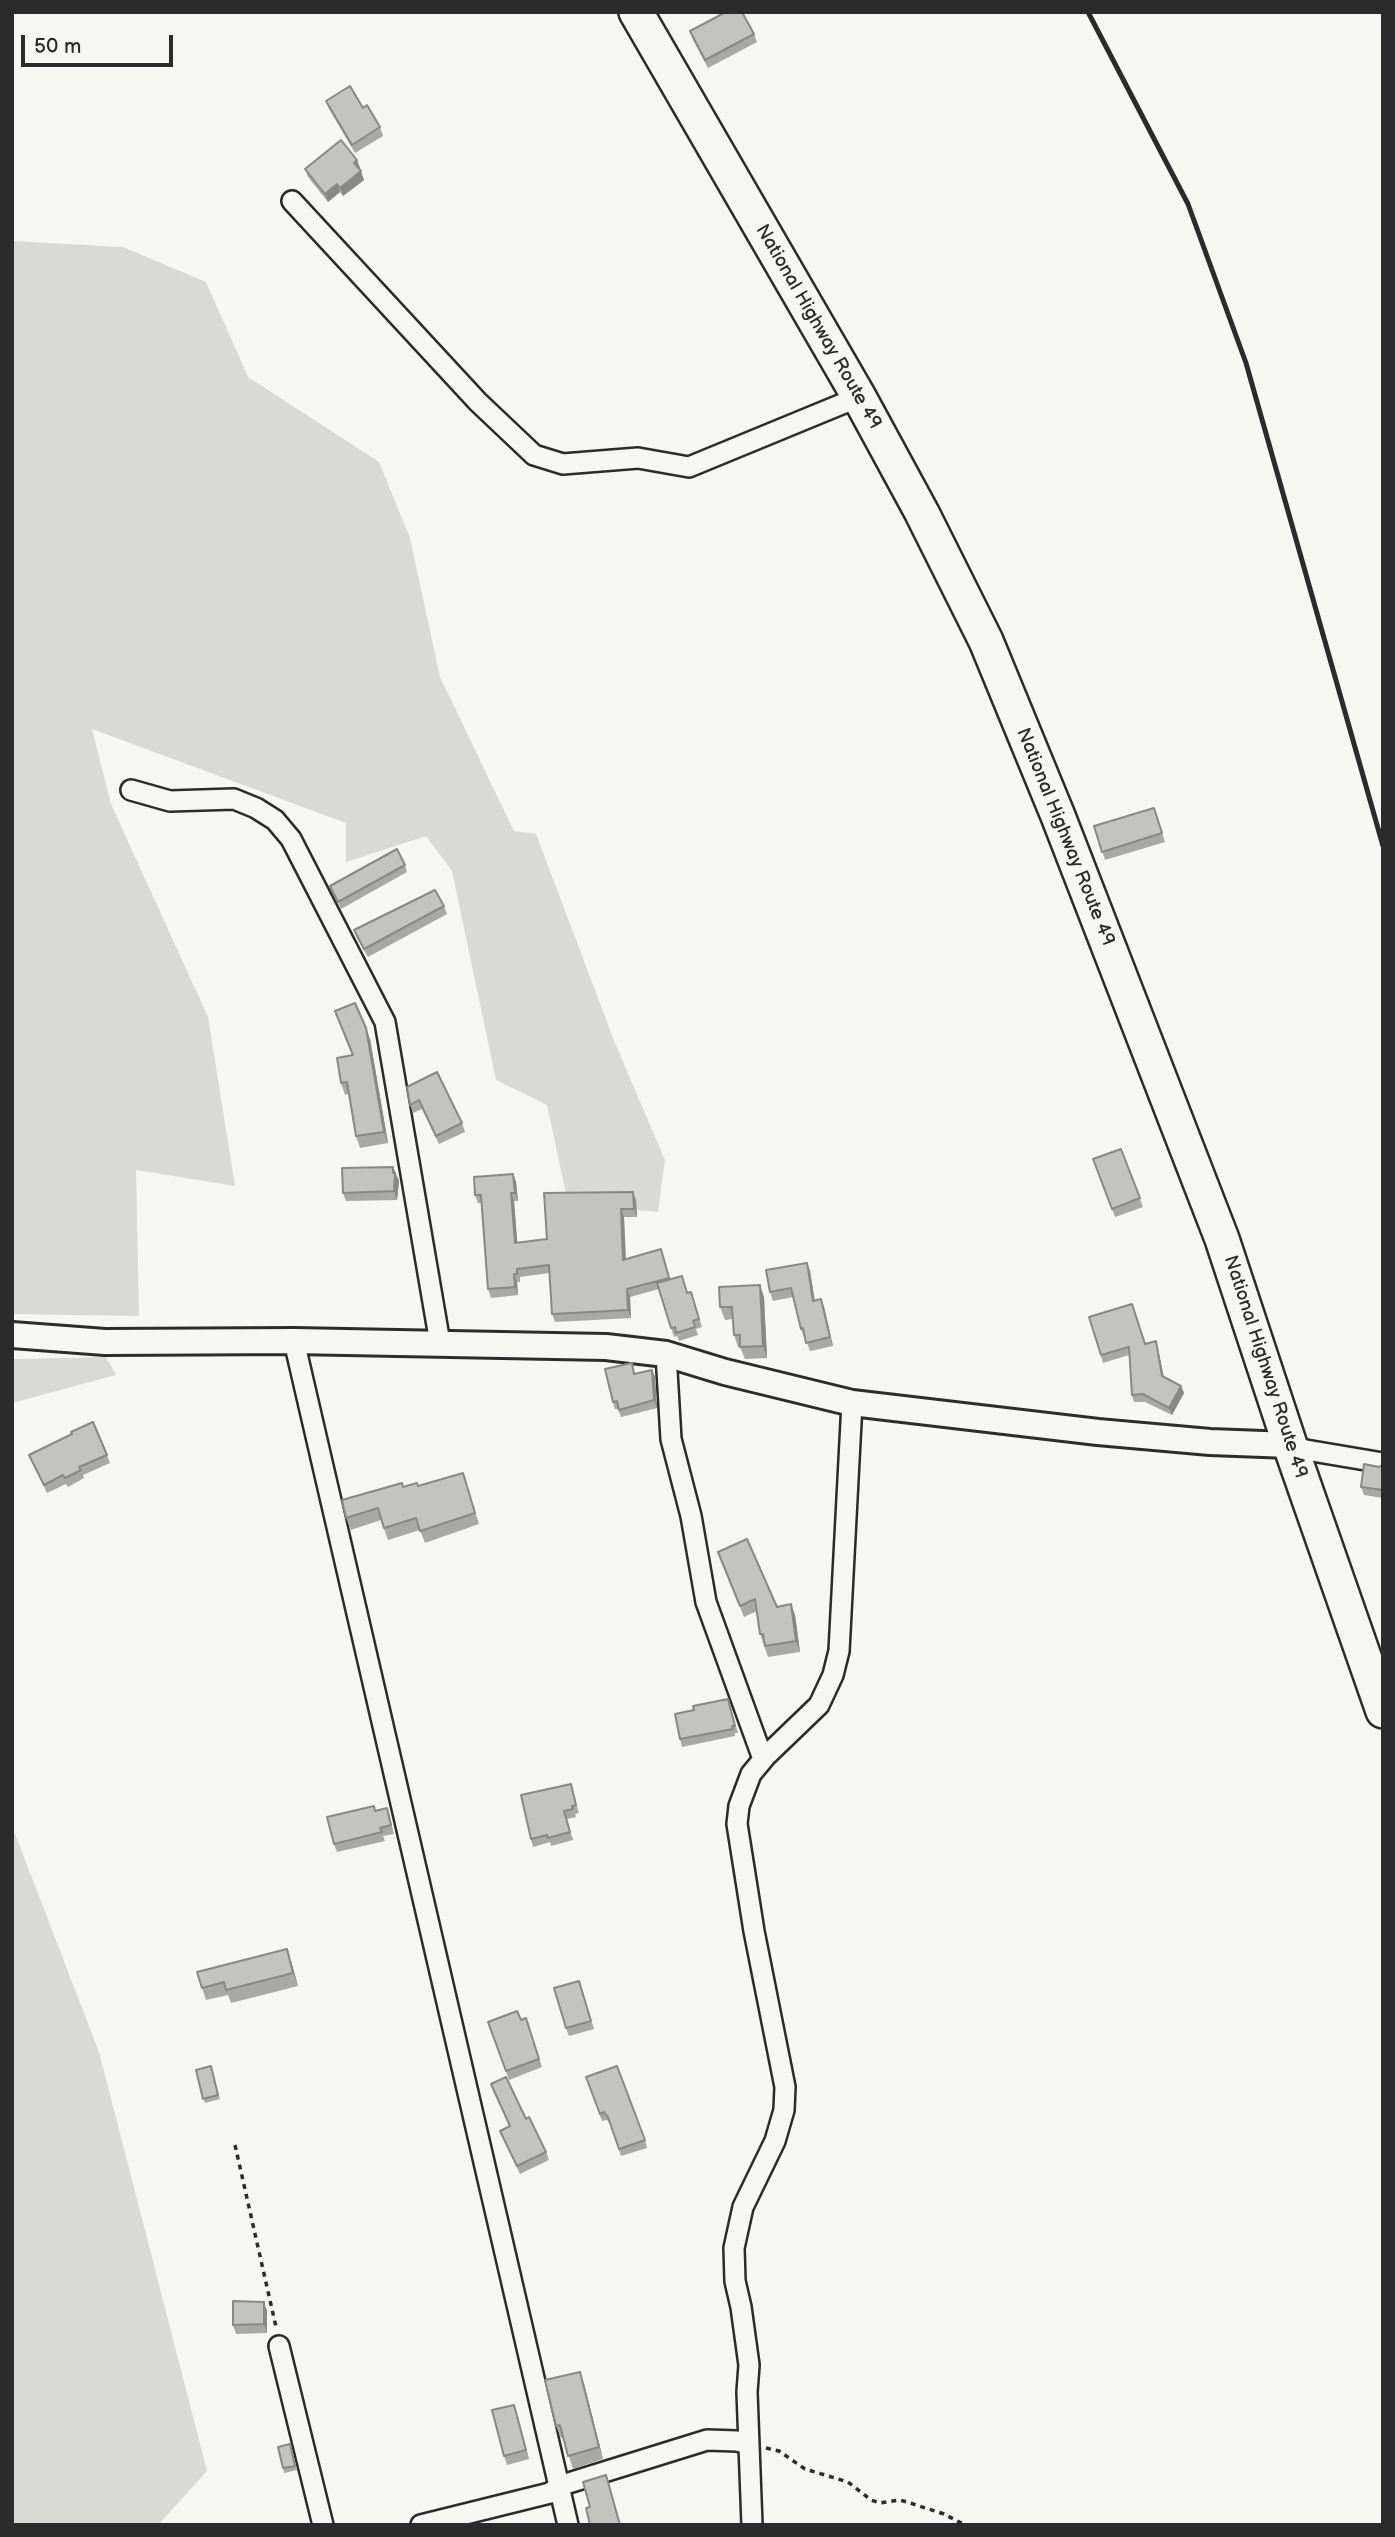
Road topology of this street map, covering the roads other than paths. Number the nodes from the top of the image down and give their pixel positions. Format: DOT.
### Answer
graph roads {
  1 [pos="636,12"];
  2 [pos="292,201"];
  3 [pos="859,397"];
  4 [pos="131,790"];
  5 [pos="12,1335"];
  6 [pos="294,1341"];
  7 [pos="440,1343"];
  8 [pos="666,1354"];
  9 [pos="852,1403"];
  10 [pos="1290,1445"];
  11 [pos="1383,1462"];
  12 [pos="1383,1711"];
  13 [pos="763,1759"];
  14 [pos="279,2346"];
  15 [pos="749,2444"];
  16 [pos="559,2486"];
  17 [pos="323,2525"];
  18 [pos="421,2525"];
  19 [pos="568,2525"];
  20 [pos="752,2525"];
  1 -- 3 [label="highway, National Highway Route 49"];
  2 -- 3 [label="street"];
  3 -- 10 [label="highway, National Highway Route 49"];
  4 -- 7 [label="street"];
  5 -- 6 [label="street"];
  6 -- 7 [label="street"];
  6 -- 16 [label="street"];
  7 -- 8 [label="street"];
  8 -- 9 [label="street"];
  8 -- 13 [label="street"];
  9 -- 10 [label="street"];
  9 -- 13 [label="street"];
  10 -- 11 [label="street"];
  10 -- 12 [label="highway, National Highway Route 49"];
  13 -- 15 [label="street"];
  14 -- 17 [label="street"];
  15 -- 16 [label="street"];
  15 -- 20 [label="street"];
  16 -- 18 [label="street"];
  16 -- 19 [label="street"];
}
